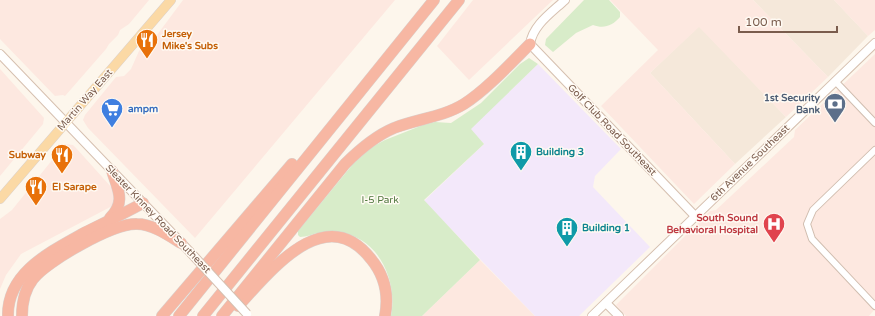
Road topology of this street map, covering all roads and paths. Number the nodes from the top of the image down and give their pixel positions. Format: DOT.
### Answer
graph roads {
  1 [pos="171,0"];
  2 [pos="434,0"];
  3 [pos="459,0"];
  4 [pos="565,0"];
  5 [pos="415,23"];
  6 [pos="875,43"];
  7 [pos="530,44"];
  8 [pos="0,54"];
  9 [pos="835,81"];
  10 [pos="875,122"];
  11 [pos="66,123"];
  12 [pos="875,150"];
  13 [pos="112,172"];
  14 [pos="0,200"];
  15 [pos="143,204"];
  16 [pos="695,216"];
  17 [pos="106,222"];
  18 [pos="181,243"];
  19 [pos="606,302"];
  20 [pos="875,306"];
  21 [pos="248,315"];
  22 [pos="8,316"];
  23 [pos="22,316"];
  24 [pos="162,316"];
  25 [pos="179,316"];
  26 [pos="203,316"];
  27 [pos="222,316"];
  28 [pos="228,316"];
  29 [pos="385,316"];
  30 [pos="592,316"];
  31 [pos="618,316"];
  1 -- 11 [label="main road, Martin Way East"];
  2 -- 5 [label="highway"];
  3 -- 26 [label="highway"];
  4 -- 7 [label="street"];
  5 -- 24 [label="highway"];
  5 -- 25 [label="highway"];
  6 -- 9 [label="street, 6th Avenue Southeast"];
  7 -- 16 [label="street, Golf Club Road Southeast"];
  7 -- 27 [label="highway"];
  8 -- 11 [label="street, Sleater Kinney Road Southeast"];
  9 -- 10 [label="street"];
  9 -- 16 [label="street, 6th Avenue Southeast"];
  11 -- 13 [label="street, Sleater Kinney Road Southeast"];
  11 -- 14 [label="main road, Martin Way East"];
  12 -- 20 [label="street"];
  13 -- 15 [label="street, Sleater Kinney Road Southeast"];
  13 -- 17 [label="highway"];
  15 -- 17 [label="highway"];
  15 -- 18 [label="street, Sleater Kinney Road Southeast"];
  16 -- 19 [label="street, 6th Avenue Southeast"];
  17 -- 22 [label="highway"];
  18 -- 21 [label="street, Sleater Kinney Road Southeast, bridge"];
  18 -- 23 [label="highway"];
  19 -- 30 [label="street, 6th Avenue Southeast"];
  19 -- 31 [label="street"];
  28 -- 29 [label="highway"];
}
